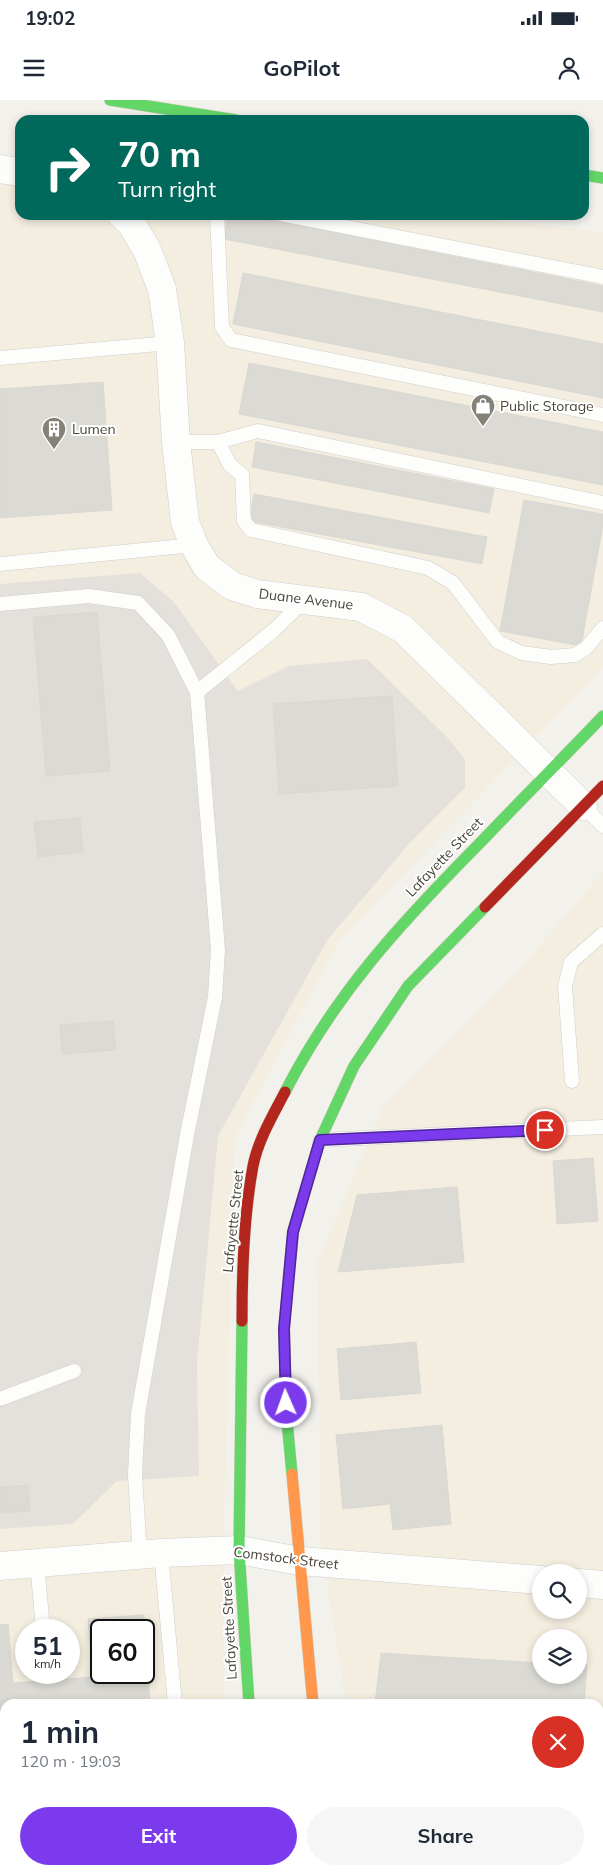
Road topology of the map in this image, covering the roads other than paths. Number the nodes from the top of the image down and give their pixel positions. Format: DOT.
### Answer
graph roads {
  1 [pos="110,100"];
  2 [pos="204,115"];
  3 [pos="0,169"];
  4 [pos="15,171"];
  5 [pos="589,176"];
  6 [pos="603,178"];
  7 [pos="128,220"];
  8 [pos="218,220"];
  9 [pos="311,220"];
  10 [pos="603,277"];
  11 [pos="170,343"];
  12 [pos="0,358"];
  13 [pos="603,415"];
  14 [pos="176,442"];
  15 [pos="218,442"];
  16 [pos="603,503"];
  17 [pos="194,545"];
  18 [pos="0,564"];
  19 [pos="306,599"];
  20 [pos="0,604"];
  21 [pos="603,628"];
  22 [pos="197,692"];
  23 [pos="603,716"];
  24 [pos="547,772"];
  25 [pos="603,786"];
  26 [pos="583,806"];
  27 [pos="603,826"];
  28 [pos="603,934"];
  29 [pos="572,1081"];
  30 [pos="603,1127"];
  31 [pos="320,1140"];
  32 [pos="74,1371"];
  33 [pos="0,1399"];
  34 [pos="239,1550"];
  35 [pos="150,1554"];
  36 [pos="300,1561"];
  37 [pos="37,1562"];
  38 [pos="0,1566"];
  39 [pos="532,1579"];
  40 [pos="587,1584"];
  41 [pos="603,1585"];
  42 [pos="41,1619"];
  43 [pos="174,1699"];
  44 [pos="248,1699"];
  45 [pos="313,1699"];
  1 -- 2 [label="main road"];
  3 -- 4 [label="street"];
  5 -- 6 [label="main road"];
  7 -- 11 [label="street, Duane Avenue"];
  8 -- 13 [label="lane"];
  9 -- 10 [label="lane"];
  11 -- 12 [label="lane"];
  11 -- 14 [label="street, Duane Avenue"];
  14 -- 15 [label="lane"];
  14 -- 17 [label="street, Duane Avenue"];
  15 -- 16 [label="lane"];
  15 -- 21 [label="lane"];
  17 -- 18 [label="lane"];
  17 -- 19 [label="street, Duane Avenue"];
  19 -- 22 [label="lane"];
  19 -- 24 [label="street, Duane Avenue"];
  20 -- 22 [label="lane"];
  22 -- 35 [label="lane"];
  23 -- 24 [label="main road, Lafayette Street"];
  24 -- 26 [label="street, Duane Avenue"];
  24 -- 34 [label="main road, Lafayette Street"];
  25 -- 26 [label="main road"];
  26 -- 27 [label="lane"];
  26 -- 31 [label="main road"];
  28 -- 29 [label="lane"];
  30 -- 31 [label="lane"];
  31 -- 36 [label="main road"];
  32 -- 33 [label="lane"];
  34 -- 35 [label="street, Comstock Street"];
  34 -- 36 [label="street, Comstock Street"];
  34 -- 44 [label="main road, Lafayette Street"];
  35 -- 37 [label="street, Comstock Street"];
  35 -- 43 [label="lane"];
  36 -- 39 [label="street, Comstock Street"];
  36 -- 45 [label="main road"];
  37 -- 38 [label="street, Comstock Street"];
  37 -- 42 [label="lane"];
  40 -- 41 [label="street"];
}
